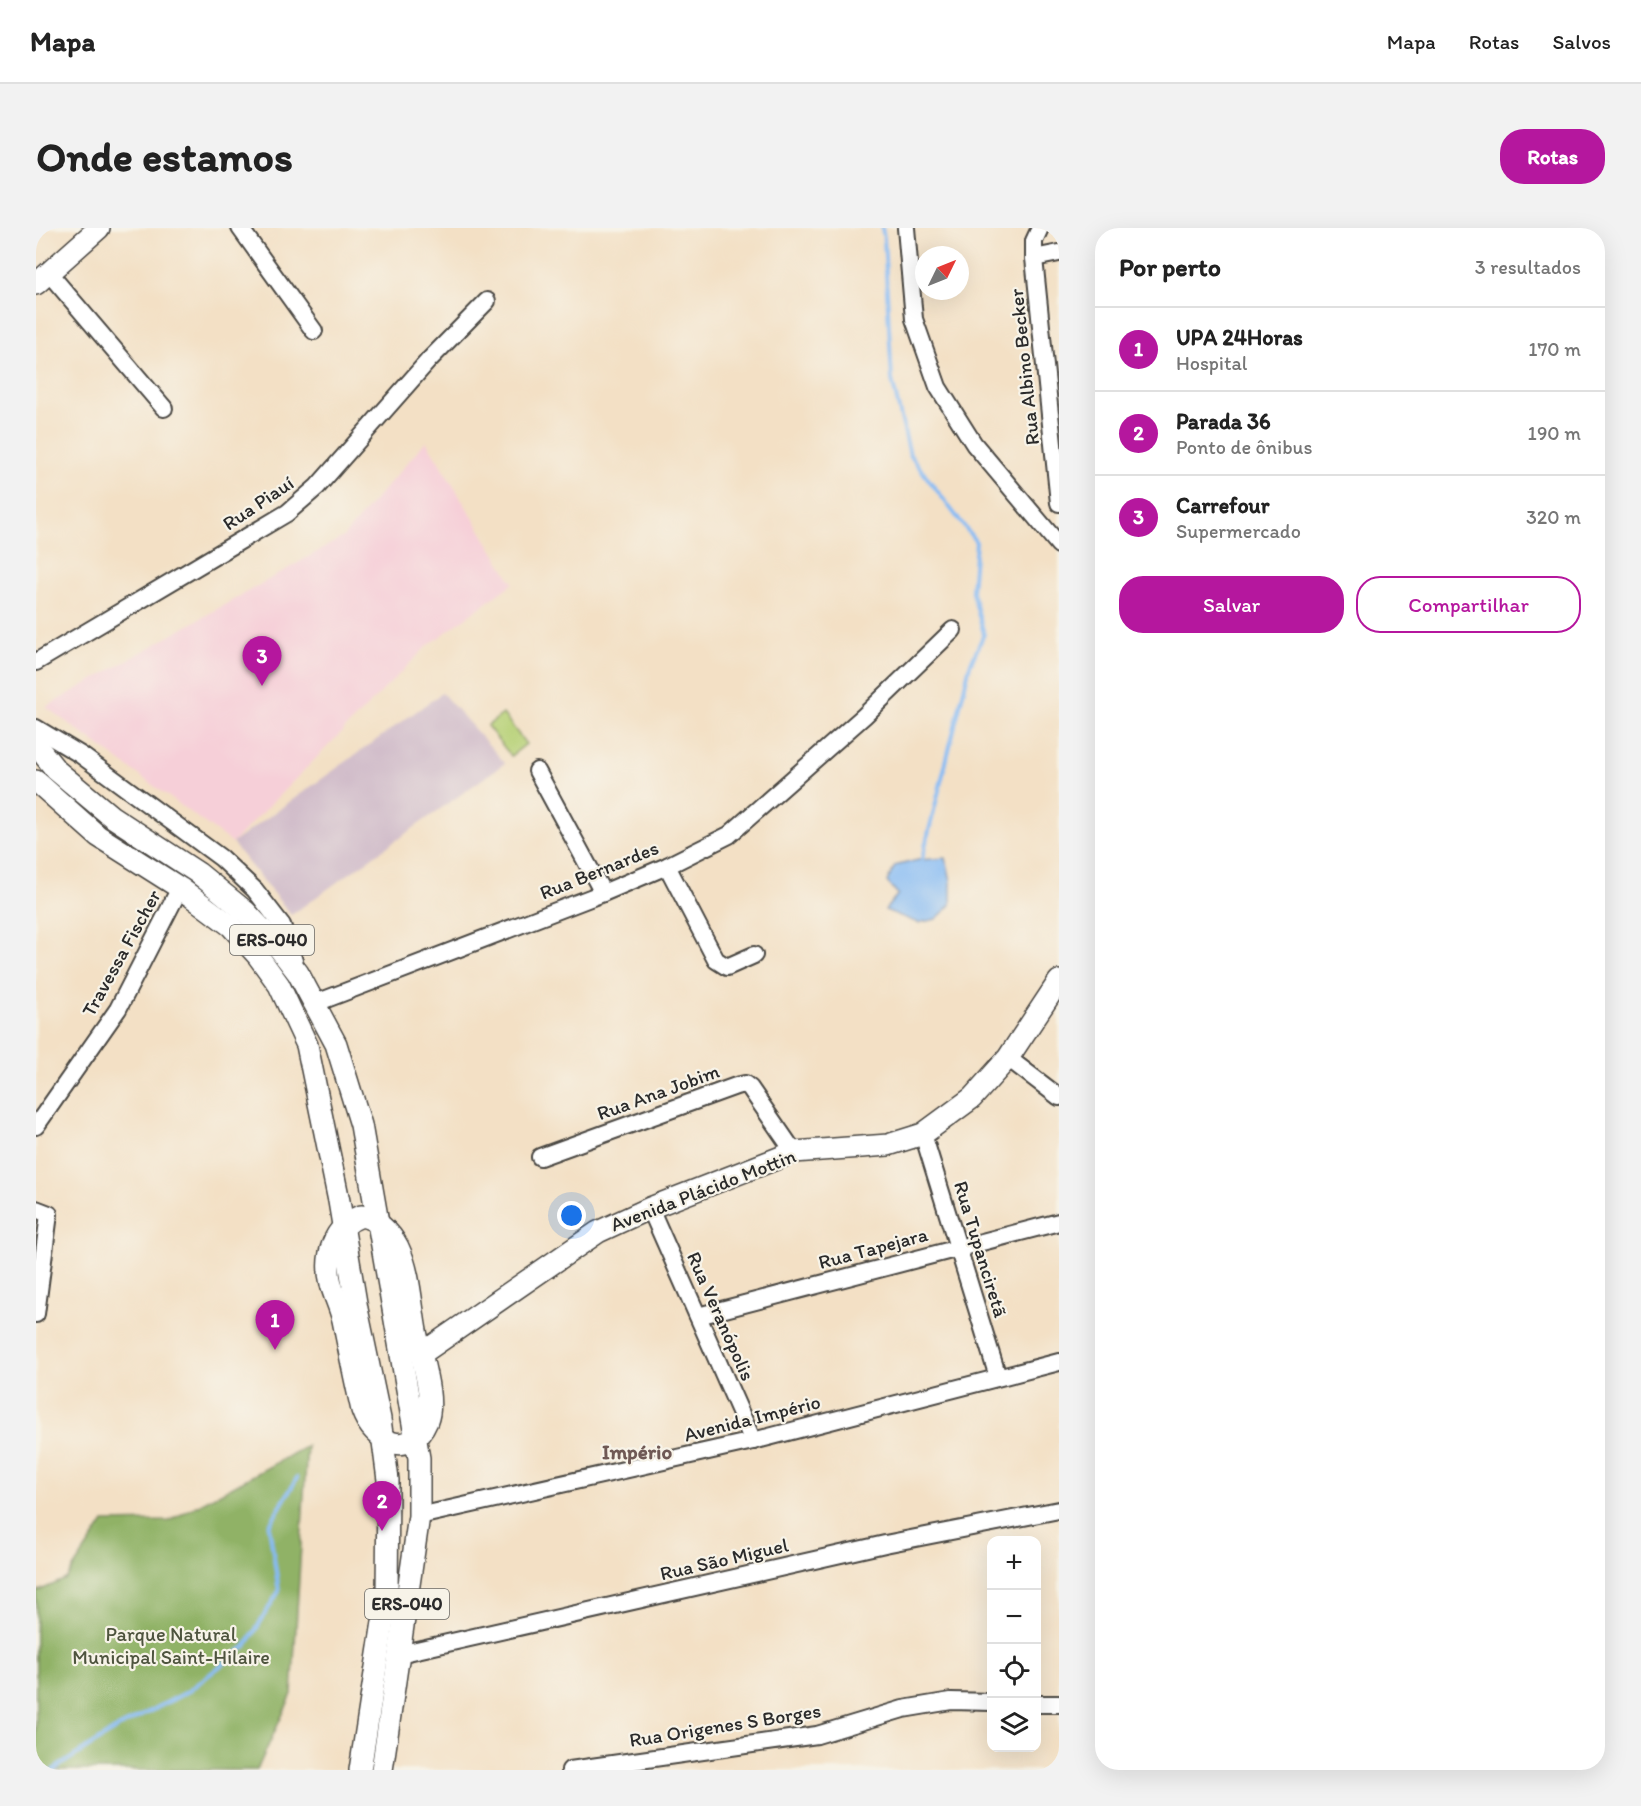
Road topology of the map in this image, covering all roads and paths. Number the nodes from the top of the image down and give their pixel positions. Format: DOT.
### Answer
graph roads {
  1 [pos="99,228"];
  2 [pos="240,228"];
  3 [pos="906,228"];
  4 [pos="1040,228"];
  5 [pos="1059,253"];
  6 [pos="1034,258"];
  7 [pos="42,278"];
  8 [pos="487,301"];
  9 [pos="314,332"];
  10 [pos="164,408"];
  11 [pos="1059,503"];
  12 [pos="1059,545"];
  13 [pos="953,630"];
  14 [pos="36,662"];
  15 [pos="36,728"];
  16 [pos="36,745"];
  17 [pos="537,771"];
  18 [pos="36,781"];
  19 [pos="667,866"];
  20 [pos="180,888"];
  21 [pos="603,893"];
  22 [pos="754,955"];
  23 [pos="298,973"];
  24 [pos="1059,981"];
  25 [pos="315,1003"];
  26 [pos="1008,1058"];
  27 [pos="1059,1096"];
  28 [pos="36,1126"];
  29 [pos="923,1134"];
  30 [pos="794,1152"];
  31 [pos="540,1157"];
  32 [pos="650,1208"];
  33 [pos="36,1209"];
  34 [pos="1059,1222"];
  35 [pos="378,1224"];
  36 [pos="343,1226"];
  37 [pos="959,1246"];
  38 [pos="36,1314"];
  39 [pos="698,1316"];
  40 [pos="421,1354"];
  41 [pos="1059,1362"];
  42 [pos="998,1377"];
  43 [pos="417,1436"];
  44 [pos="383,1440"];
  45 [pos="753,1441"];
  46 [pos="1059,1510"];
  47 [pos="419,1516"];
  48 [pos="399,1654"];
  49 [pos="987,1702"];
  50 [pos="1041,1704"];
  51 [pos="1059,1704"];
  52 [pos="360,1770"];
  53 [pos="382,1770"];
  54 [pos="570,1770"];
  1 -- 7 [label="main road"];
  2 -- 9 [label="street"];
  3 -- 12 [label="street"];
  4 -- 6 [label="street, Rua Albino Becker"];
  5 -- 6 [label="street"];
  6 -- 11 [label="street, Rua Albino Becker"];
  7 -- 10 [label="street"];
  8 -- 14 [label="street, Rua Piauí"];
  13 -- 19 [label="street, Rua Bernardes"];
  15 -- 23 [label="street"];
  16 -- 23 [label="main road, ERS-040"];
  17 -- 21 [label="street"];
  18 -- 20 [label="main road, ERS-040"];
  19 -- 21 [label="street, Rua Bernardes"];
  19 -- 22 [label="street"];
  20 -- 28 [label="street, Travessa Fischer"];
  20 -- 36 [label="main road, ERS-040"];
  21 -- 25 [label="street, Rua Bernardes"];
  23 -- 25 [label="main road, ERS-040"];
  24 -- 26 [label="main road, Avenida Plácido Mottin"];
  25 -- 35 [label="main road, ERS-040"];
  26 -- 27 [label="street"];
  26 -- 29 [label="main road, Avenida Plácido Mottin"];
  29 -- 30 [label="main road, Avenida Plácido Mottin"];
  29 -- 37 [label="street, Rua Tupanciretã"];
  30 -- 31 [label="street, Rua Ana Jobim"];
  30 -- 32 [label="main road, Avenida Plácido Mottin"];
  32 -- 39 [label="street, Rua Veranópolis"];
  32 -- 40 [label="main road, Avenida Plácido Mottin"];
  33 -- 38 [label="street"];
  34 -- 37 [label="street, Rua Tapejara"];
  35 -- 36 [label="main road"];
  35 -- 40 [label="main road"];
  35 -- 43 [label="main road, ERS-040"];
  36 -- 44 [label="main road, ERS-040"];
  37 -- 39 [label="street, Rua Tapejara"];
  37 -- 42 [label="street, Rua Tupanciretã"];
  39 -- 45 [label="street, Rua Veranópolis"];
  40 -- 43 [label="main road"];
  41 -- 42 [label="street, Avenida Império"];
  42 -- 45 [label="street, Avenida Império"];
  43 -- 44 [label="main road"];
  43 -- 47 [label="main road, ERS-040"];
  44 -- 52 [label="main road, ERS-040"];
  45 -- 47 [label="street, Avenida Império"];
  46 -- 48 [label="street, Rua São Miguel"];
  47 -- 48 [label="main road, ERS-040"];
  48 -- 53 [label="main road, ERS-040"];
  49 -- 54 [label="street, Rua Origenes S Borges"];
  50 -- 51 [label="street"];
}
